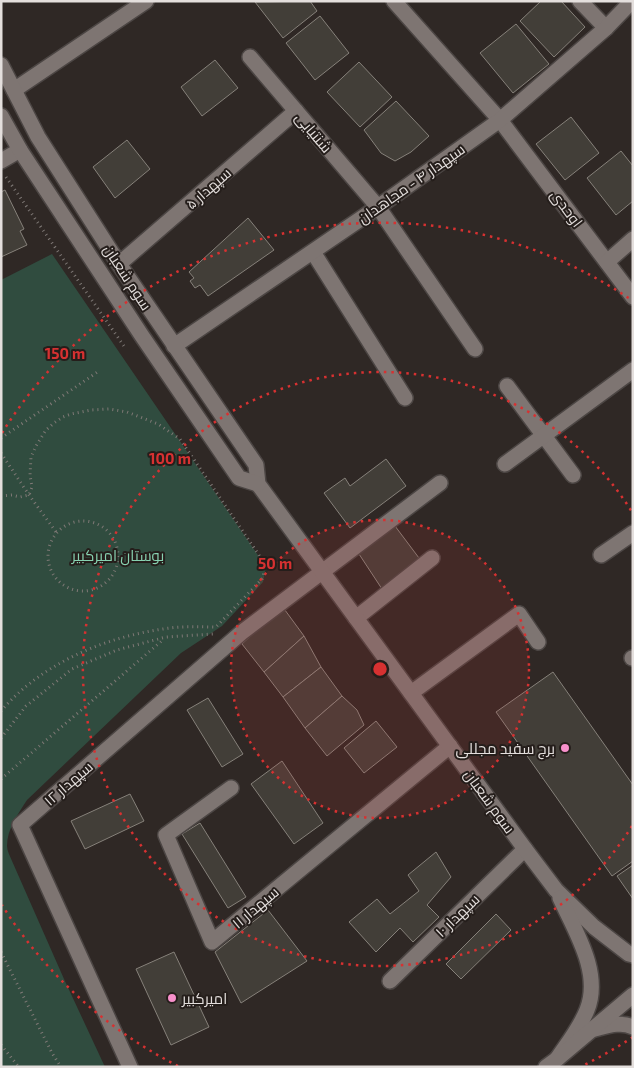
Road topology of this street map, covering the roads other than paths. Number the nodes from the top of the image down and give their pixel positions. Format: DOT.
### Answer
graph roads {
  1 [pos="146,1"];
  2 [pos="394,1"];
  3 [pos="580,1"];
  4 [pos="632,1"];
  5 [pos="606,28"];
  6 [pos="250,57"];
  7 [pos="1,65"];
  8 [pos="14,90"];
  9 [pos="296,111"];
  10 [pos="1,116"];
  11 [pos="500,120"];
  12 [pos="20,150"];
  13 [pos="1,161"];
  14 [pos="378,207"];
  15 [pos="633,239"];
  16 [pos="313,252"];
  17 [pos="607,262"];
  18 [pos="119,264"];
  19 [pos="633,297"];
  20 [pos="174,346"];
  21 [pos="475,349"];
  22 [pos="633,370"];
  23 [pos="507,386"];
  24 [pos="405,398"];
  25 [pos="544,436"];
  26 [pos="505,464"];
  27 [pos="573,475"];
  28 [pos="440,483"];
  29 [pos="258,484"];
  30 [pos="633,534"];
  31 [pos="602,555"];
  32 [pos="432,558"];
  33 [pos="322,572"];
  34 [pos="356,618"];
  35 [pos="538,642"];
  36 [pos="411,693"];
  37 [pos="450,746"];
  38 [pos="231,788"];
  39 [pos="525,849"];
  40 [pos="556,890"];
  41 [pos="633,955"];
  42 [pos="390,981"];
  43 [pos="633,996"];
  44 [pos="633,1027"];
  45 [pos="591,1030"];
  46 [pos="551,1063"];
  47 [pos="130,1067"];
  1 -- 8 [label="street"];
  2 -- 11 [label="street, اوحدی"];
  3 -- 5 [label="street"];
  4 -- 5 [label="street, سپهدار ۴ - مجاهدان"];
  5 -- 11 [label="street, سپهدار ۴ - مجاهدان"];
  6 -- 9 [label="street, شنتیایی"];
  7 -- 8 [label="street, سوم شعبان"];
  8 -- 18 [label="street, سوم شعبان"];
  9 -- 14 [label="street, شنتیایی"];
  9 -- 18 [label="street, سپهدار ۵"];
  10 -- 12 [label="street, سوم شعبان"];
  11 -- 14 [label="street, سپهدار ۴ - مجاهدان"];
  11 -- 17 [label="street, اوحدی"];
  12 -- 13 [label="street"];
  12 -- 29 [label="street, سوم شعبان"];
  14 -- 16 [label="street, سپهدار ۴ - مجاهدان"];
  14 -- 21 [label="street, شنتیایی"];
  15 -- 17 [label="street"];
  16 -- 20 [label="street, سپهدار ۴ - مجاهدان"];
  16 -- 24 [label="street"];
  17 -- 19 [label="street, اوحدی"];
  18 -- 20 [label="street, سوم شعبان"];
  20 -- 29 [label="street, سوم شعبان"];
  22 -- 25 [label="street"];
  23 -- 25 [label="street"];
  25 -- 26 [label="street"];
  25 -- 27 [label="street"];
  28 -- 33 [label="street"];
  29 -- 33 [label="street, سوم شعبان"];
  30 -- 31 [label="street"];
  32 -- 34 [label="street"];
  33 -- 34 [label="street, سوم شعبان"];
  33 -- 47 [label="street, سپهدار ۱۲"];
  34 -- 36 [label="street, سوم شعبان"];
  35 -- 36 [label="street"];
  36 -- 37 [label="street, سوم شعبان"];
  37 -- 38 [label="street, سپهدار ۱۱"];
  37 -- 39 [label="street, سوم شعبان"];
  39 -- 40 [label="street, سوم شعبان"];
  39 -- 42 [label="street, سپهدار ۱۰"];
  40 -- 41 [label="street, سوم شعبان"];
  40 -- 46 [label="street"];
  43 -- 45 [label="street"];
  44 -- 45 [label="street"];
  45 -- 46 [label="street"];
}
